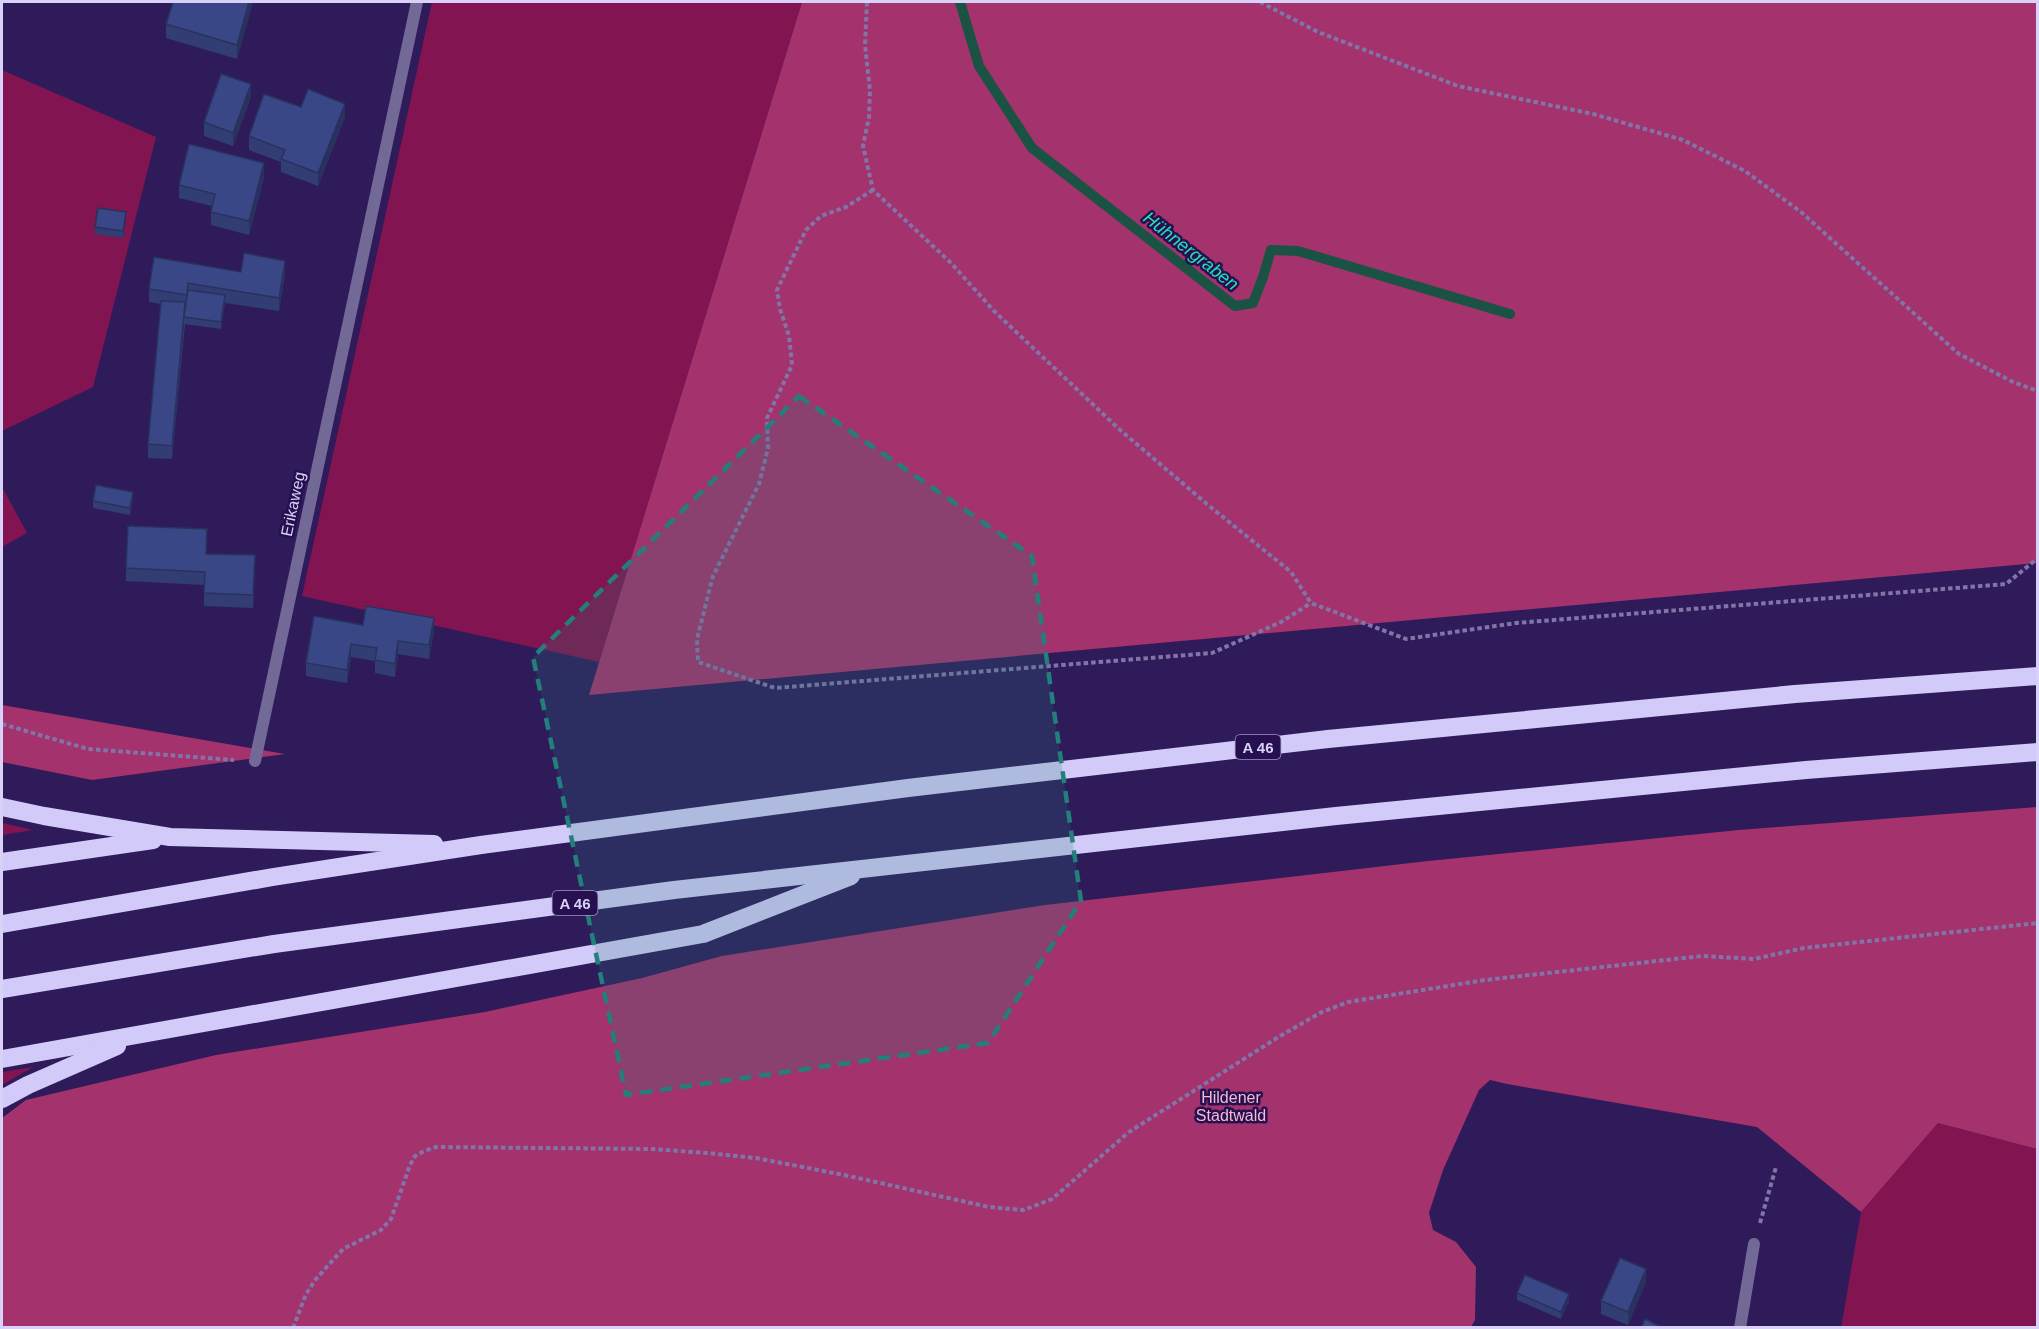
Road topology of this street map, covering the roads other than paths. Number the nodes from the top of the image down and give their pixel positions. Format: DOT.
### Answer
graph roads {
  1 [pos="417,2"];
  2 [pos="2037,676"];
  3 [pos="2037,752"];
  4 [pos="255,761"];
  5 [pos="2,807"];
  6 [pos="170,837"];
  7 [pos="481,845"];
  8 [pos="2,862"];
  9 [pos="875,867"];
  10 [pos="2,924"];
  11 [pos="2,989"];
  12 [pos="148,1033"];
  13 [pos="2,1059"];
  14 [pos="2,1099"];
  15 [pos="1754,1244"];
  16 [pos="1740,1328"];
  1 -- 4 [label="street, Erikaweg"];
  2 -- 7 [label="highway, A 46"];
  3 -- 9 [label="highway, A 46"];
  5 -- 6 [label="highway"];
  6 -- 7 [label="highway"];
  6 -- 8 [label="highway"];
  7 -- 10 [label="highway, A 46"];
  9 -- 11 [label="highway, A 46"];
  9 -- 12 [label="highway"];
  12 -- 13 [label="highway"];
  12 -- 14 [label="highway"];
  15 -- 16 [label="street"];
}
